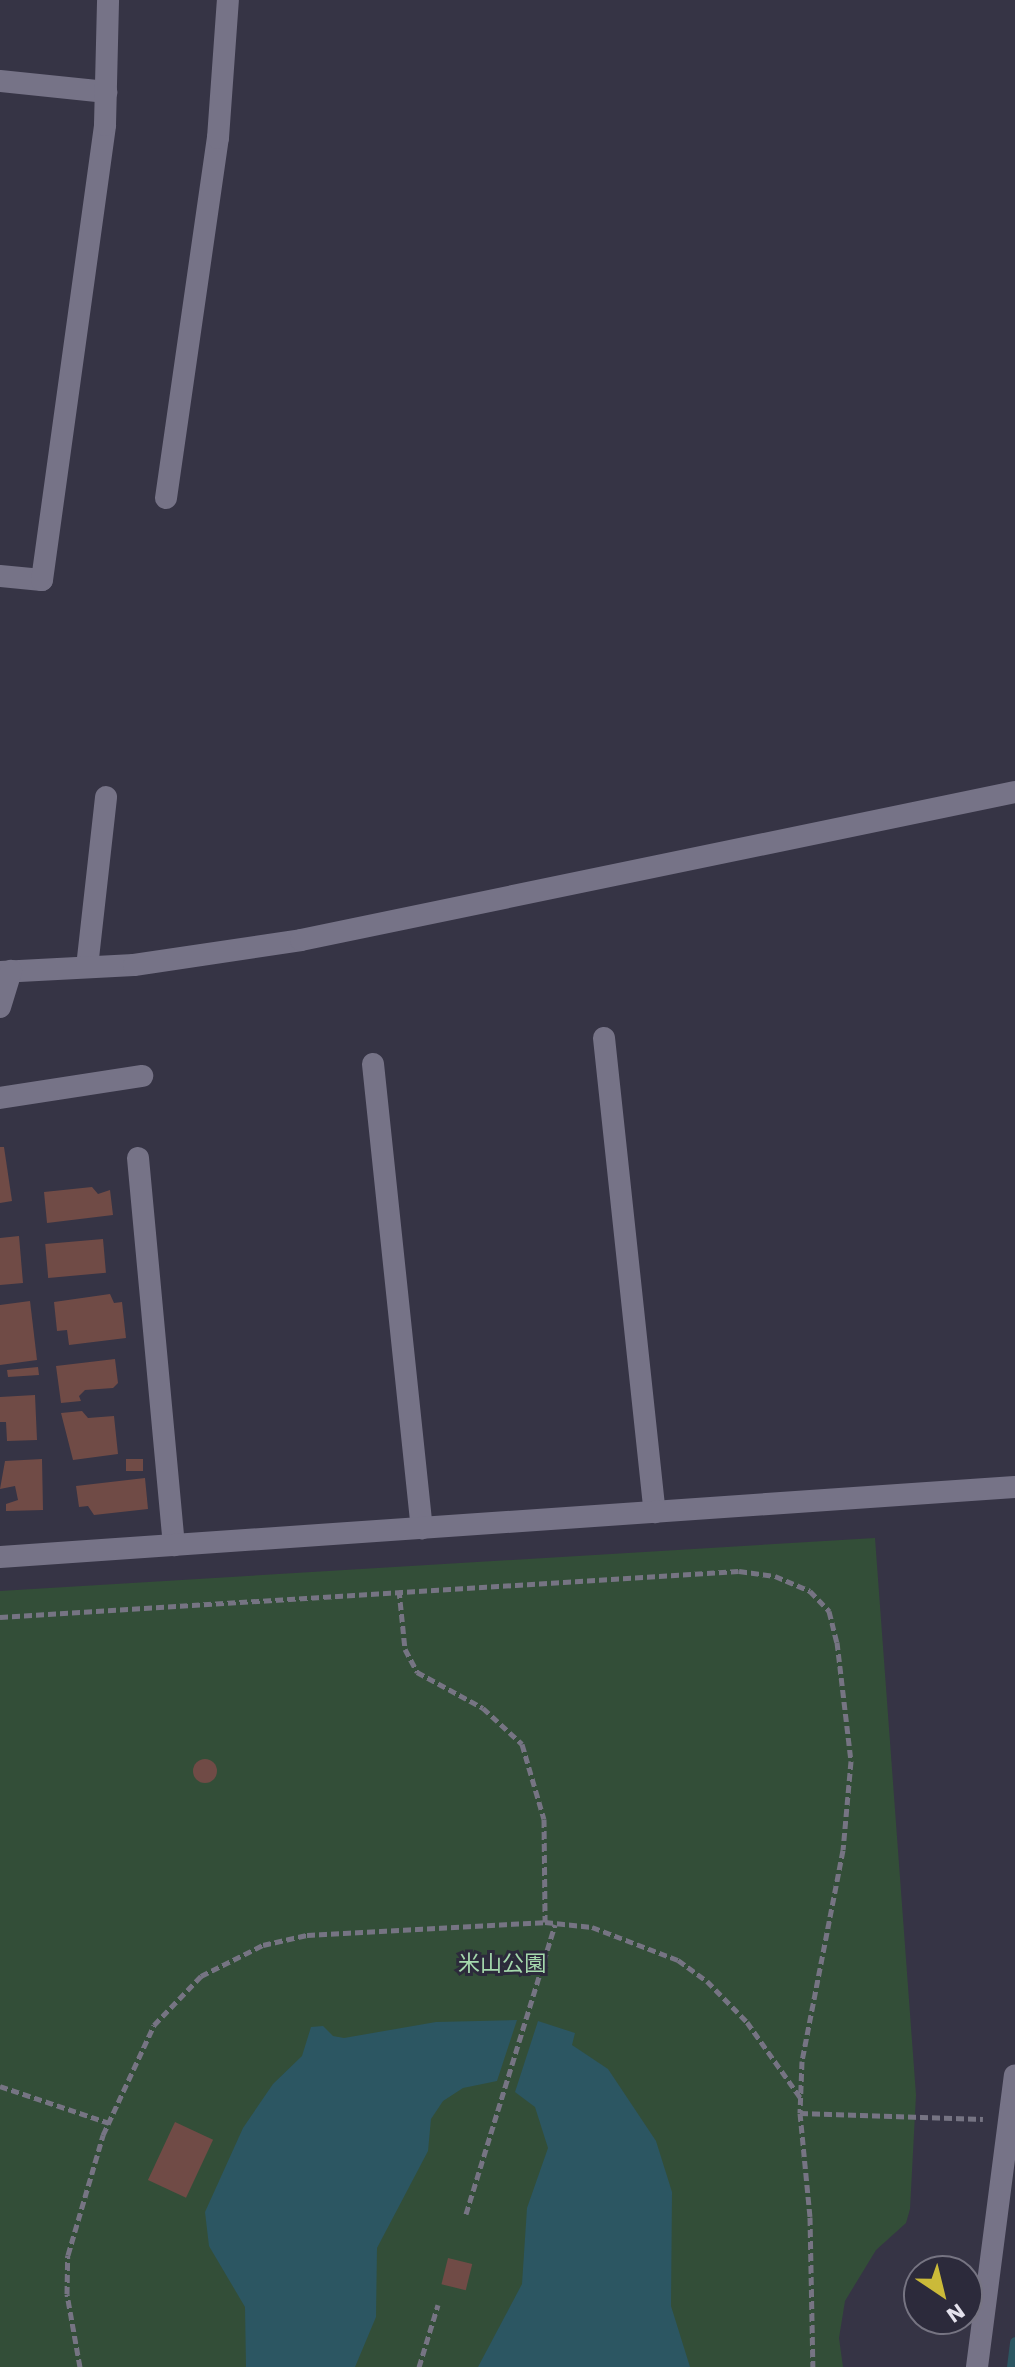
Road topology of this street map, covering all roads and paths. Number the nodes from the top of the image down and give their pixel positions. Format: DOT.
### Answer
graph roads {
  1 [pos="108,0"];
  2 [pos="228,0"];
  3 [pos="0,81"];
  4 [pos="106,92"];
  5 [pos="166,498"];
  6 [pos="0,576"];
  7 [pos="1015,792"];
  8 [pos="106,797"];
  9 [pos="87,967"];
  10 [pos="6,972"];
  11 [pos="0,1007"];
  12 [pos="604,1038"];
  13 [pos="373,1064"];
  14 [pos="142,1076"];
  15 [pos="0,1098"];
  16 [pos="138,1158"];
  17 [pos="1015,1487"];
  18 [pos="655,1512"];
  19 [pos="422,1528"];
  20 [pos="174,1545"];
  21 [pos="0,1557"];
  22 [pos="399,1590"];
  23 [pos="0,1617"];
  24 [pos="545,1922"];
  25 [pos="555,1924"];
  26 [pos="1015,2075"];
  27 [pos="0,2086"];
  28 [pos="800,2097"];
  29 [pos="800,2113"];
  30 [pos="1011,2120"];
  31 [pos="109,2123"];
  32 [pos="466,2214"];
  33 [pos="438,2305"];
  34 [pos="80,2367"];
  35 [pos="419,2367"];
  36 [pos="813,2367"];
  37 [pos="977,2367"];
  1 -- 4 [label="street"];
  2 -- 5 [label="street"];
  3 -- 4 [label="street"];
  4 -- 6 [label="street"];
  7 -- 9 [label="street"];
  8 -- 9 [label="street"];
  9 -- 10 [label="street"];
  10 -- 11 [label="street"];
  12 -- 18 [label="street"];
  13 -- 19 [label="street"];
  14 -- 15 [label="street"];
  16 -- 20 [label="street"];
  17 -- 18 [label="street"];
  18 -- 19 [label="street"];
  19 -- 20 [label="street"];
  20 -- 21 [label="street"];
  22 -- 23 [label="path"];
  22 -- 24 [label="path"];
  22 -- 28 [label="path"];
  24 -- 25 [label="path"];
  24 -- 31 [label="path"];
  25 -- 28 [label="path"];
  25 -- 32 [label="path"];
  26 -- 30 [label="street"];
  27 -- 31 [label="path"];
  28 -- 29 [label="path"];
  29 -- 30 [label="path"];
  29 -- 36 [label="path"];
  30 -- 37 [label="street"];
  31 -- 34 [label="path"];
  33 -- 35 [label="path"];
}
